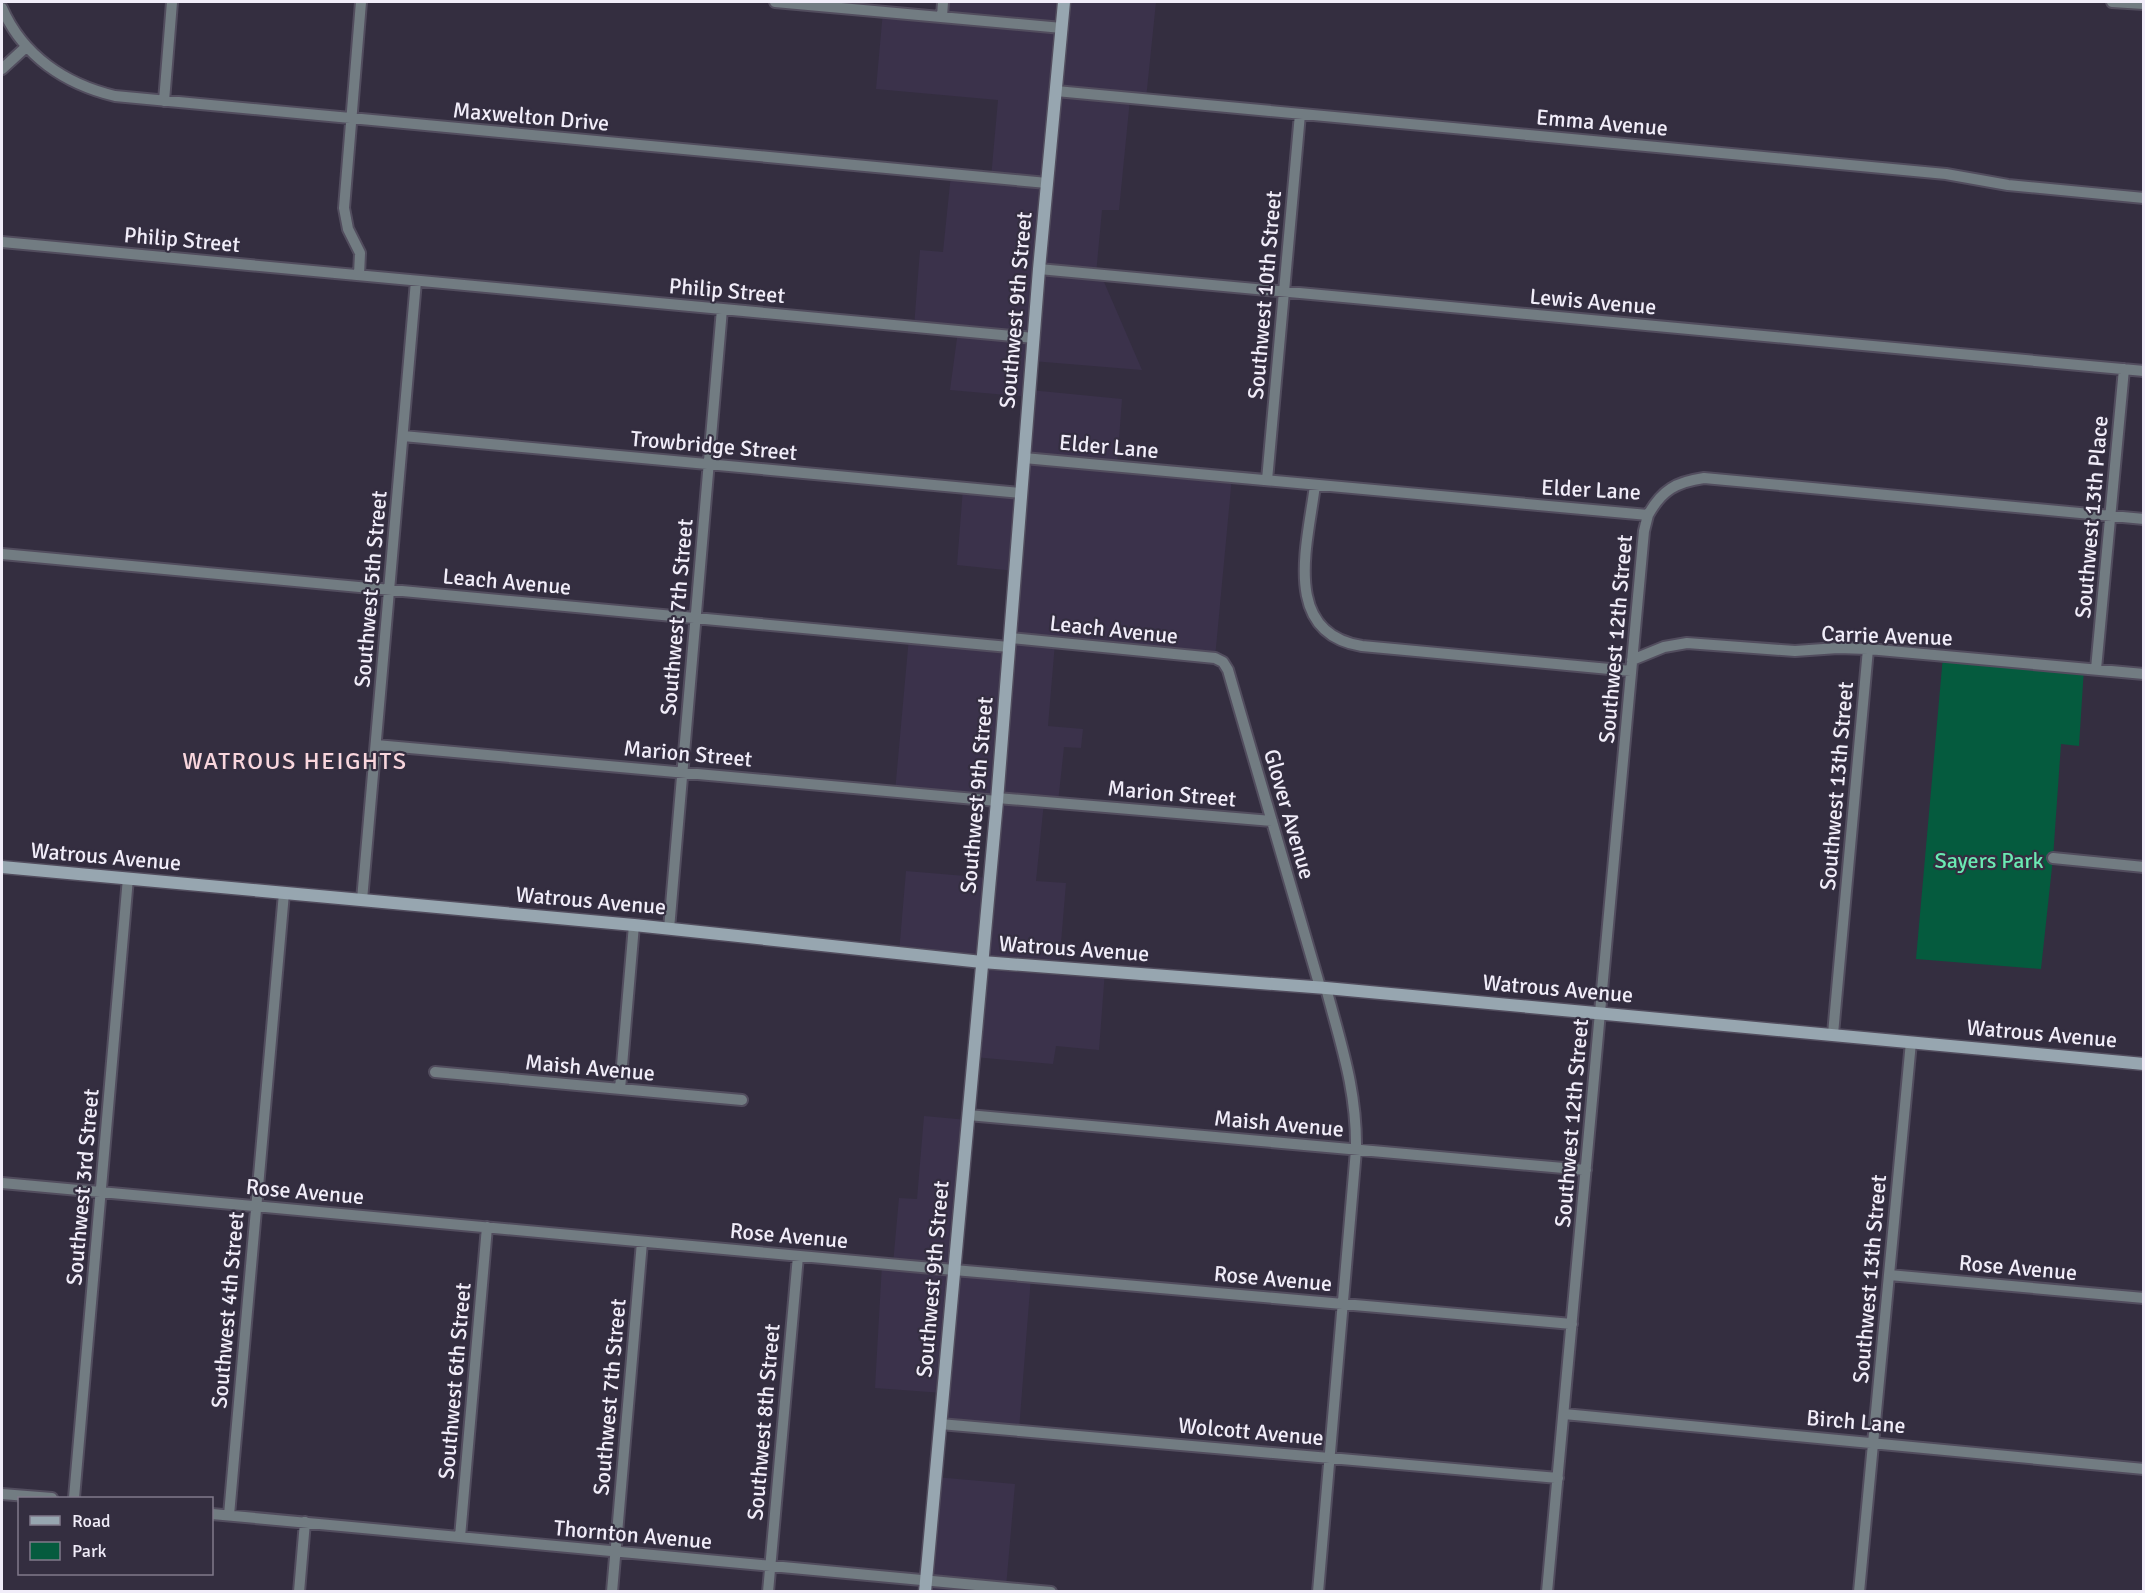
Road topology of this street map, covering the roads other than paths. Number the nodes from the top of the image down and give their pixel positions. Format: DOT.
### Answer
graph roads {
  1 [pos="172,2"];
  2 [pos="362,2"];
  3 [pos="776,2"];
  4 [pos="943,2"];
  5 [pos="1064,2"];
  6 [pos="2112,2"];
  7 [pos="2144,4"];
  8 [pos="2,8"];
  9 [pos="942,17"];
  10 [pos="1062,28"];
  11 [pos="26,47"];
  12 [pos="2,69"];
  13 [pos="1056,91"];
  14 [pos="164,101"];
  15 [pos="1300,114"];
  16 [pos="351,119"];
  17 [pos="1047,183"];
  18 [pos="2144,198"];
  19 [pos="2,242"];
  20 [pos="1039,269"];
  21 [pos="359,276"];
  22 [pos="416,281"];
  23 [pos="1284,292"];
  24 [pos="722,309"];
  25 [pos="1034,338"];
  26 [pos="2124,369"];
  27 [pos="2144,371"];
  28 [pos="403,436"];
  29 [pos="1024,458"];
  30 [pos="709,464"];
  31 [pos="1267,480"];
  32 [pos="1315,485"];
  33 [pos="1021,493"];
  34 [pos="1648,515"];
  35 [pos="2111,515"];
  36 [pos="2144,519"];
  37 [pos="2,555"];
  38 [pos="389,590"];
  39 [pos="696,618"];
  40 [pos="1010,643"];
  41 [pos="1869,649"];
  42 [pos="1215,658"];
  43 [pos="1632,665"];
  44 [pos="2096,669"];
  45 [pos="2144,674"];
  46 [pos="376,745"];
  47 [pos="682,772"];
  48 [pos="997,799"];
  49 [pos="1272,821"];
  50 [pos="2053,858"];
  51 [pos="2,867"];
  52 [pos="2144,867"];
  53 [pos="128,878"];
  54 [pos="284,893"];
  55 [pos="362,900"];
  56 [pos="634,925"];
  57 [pos="669,929"];
  58 [pos="982,962"];
  59 [pos="1323,987"];
  60 [pos="1601,1013"];
  61 [pos="1833,1035"];
  62 [pos="1911,1042"];
  63 [pos="2144,1064"];
  64 [pos="435,1072"];
  65 [pos="620,1089"];
  66 [pos="742,1100"];
  67 [pos="968,1114"];
  68 [pos="1356,1150"];
  69 [pos="1586,1170"];
  70 [pos="2,1183"];
  71 [pos="101,1192"];
  72 [pos="255,1206"];
  73 [pos="487,1227"];
  74 [pos="642,1242"];
  75 [pos="798,1256"];
  76 [pos="954,1270"];
  77 [pos="1889,1275"];
  78 [pos="2144,1298"];
  79 [pos="1343,1303"];
  80 [pos="1572,1324"];
  81 [pos="1564,1414"];
  82 [pos="940,1424"];
  83 [pos="1873,1442"];
  84 [pos="1329,1458"];
  85 [pos="2144,1469"];
  86 [pos="1558,1478"];
  87 [pos="2,1494"];
  88 [pos="40,1497"];
  89 [pos="74,1497"];
  90 [pos="213,1514"];
  91 [pos="229,1515"];
  92 [pos="304,1522"];
  93 [pos="460,1537"];
  94 [pos="616,1552"];
  95 [pos="770,1566"];
  96 [pos="926,1586"];
  97 [pos="299,1592"];
  98 [pos="612,1592"];
  99 [pos="768,1592"];
  100 [pos="1051,1592"];
  101 [pos="1318,1592"];
  102 [pos="1548,1592"];
  103 [pos="1859,1592"];
  1 -- 14 [label="street"];
  2 -- 16 [label="street"];
  3 -- 9 [label="street"];
  4 -- 9 [label="street"];
  5 -- 10 [label="street, Southwest 9th Street"];
  6 -- 7 [label="street"];
  8 -- 11 [label="street, Maxwelton Drive"];
  9 -- 10 [label="street"];
  10 -- 13 [label="street, Southwest 9th Street"];
  11 -- 12 [label="street"];
  11 -- 14 [label="street, Maxwelton Drive"];
  13 -- 15 [label="street, Emma Avenue"];
  13 -- 17 [label="street, Southwest 9th Street"];
  14 -- 16 [label="street, Maxwelton Drive"];
  15 -- 18 [label="street, Emma Avenue"];
  15 -- 23 [label="street, Southwest 10th Street"];
  16 -- 17 [label="street, Maxwelton Drive"];
  16 -- 21 [label="street"];
  17 -- 20 [label="street, Southwest 9th Street"];
  19 -- 21 [label="street, Philip Street"];
  20 -- 23 [label="street, Lewis Avenue"];
  20 -- 25 [label="street, Southwest 9th Street"];
  21 -- 22 [label="street, Philip Street"];
  22 -- 24 [label="street, Philip Street"];
  22 -- 28 [label="street, Southwest 5th Street"];
  23 -- 26 [label="street, Lewis Avenue"];
  23 -- 31 [label="street, Southwest 10th Street"];
  24 -- 25 [label="street, Philip Street"];
  24 -- 30 [label="street, Southwest 7th Street"];
  25 -- 29 [label="street, Southwest 9th Street"];
  26 -- 27 [label="street, Lewis Avenue"];
  26 -- 35 [label="street, Southwest 13th Place"];
  28 -- 30 [label="street, Trowbridge Street"];
  28 -- 38 [label="street, Southwest 5th Street"];
  29 -- 31 [label="street, Elder Lane"];
  29 -- 33 [label="street, Southwest 9th Street"];
  30 -- 33 [label="street, Trowbridge Street"];
  30 -- 39 [label="street, Southwest 7th Street"];
  31 -- 32 [label="street, Elder Lane"];
  32 -- 34 [label="street, Elder Lane"];
  32 -- 43 [label="street, Carrie Avenue"];
  33 -- 40 [label="street, Southwest 9th Street"];
  34 -- 35 [label="street, Elder Lane"];
  34 -- 43 [label="street, Southwest 12th Street"];
  35 -- 36 [label="street, Elder Lane"];
  35 -- 44 [label="street, Southwest 13th Place"];
  37 -- 38 [label="street, Leach Avenue"];
  38 -- 39 [label="street, Leach Avenue"];
  38 -- 46 [label="street, Southwest 5th Street"];
  39 -- 40 [label="street, Leach Avenue"];
  39 -- 47 [label="street, Southwest 7th Street"];
  40 -- 42 [label="street, Leach Avenue"];
  40 -- 48 [label="street, Southwest 9th Street"];
  41 -- 43 [label="street, Carrie Avenue"];
  41 -- 44 [label="street, Carrie Avenue"];
  41 -- 61 [label="street, Southwest 13th Street"];
  42 -- 49 [label="street, Glover Avenue"];
  43 -- 60 [label="street, Southwest 12th Street"];
  44 -- 45 [label="street, Carrie Avenue"];
  46 -- 47 [label="street, Marion Street"];
  46 -- 55 [label="street, Southwest 5th Street"];
  47 -- 48 [label="street, Marion Street"];
  47 -- 57 [label="street, Southwest 7th Street"];
  48 -- 49 [label="street, Marion Street"];
  48 -- 58 [label="street, Southwest 9th Street"];
  49 -- 59 [label="street, Glover Avenue"];
  50 -- 52 [label="street"];
  51 -- 53 [label="street, Watrous Avenue"];
  53 -- 54 [label="street, Watrous Avenue"];
  53 -- 71 [label="street, Southwest 3rd Street"];
  54 -- 55 [label="street, Watrous Avenue"];
  54 -- 72 [label="street, Southwest 4th Street"];
  55 -- 56 [label="street, Watrous Avenue"];
  56 -- 57 [label="street, Watrous Avenue"];
  56 -- 65 [label="street"];
  57 -- 58 [label="street, Watrous Avenue"];
  58 -- 59 [label="street, Watrous Avenue"];
  58 -- 67 [label="street, Southwest 9th Street"];
  59 -- 60 [label="street, Watrous Avenue"];
  59 -- 68 [label="street, Glover Avenue"];
  60 -- 61 [label="street, Watrous Avenue"];
  60 -- 69 [label="street, Southwest 12th Street"];
  61 -- 62 [label="street, Watrous Avenue"];
  62 -- 63 [label="street, Watrous Avenue"];
  62 -- 77 [label="street, Southwest 13th Street"];
  64 -- 65 [label="street, Maish Avenue"];
  65 -- 66 [label="street, Maish Avenue"];
  67 -- 68 [label="street, Maish Avenue"];
  67 -- 76 [label="street, Southwest 9th Street"];
  68 -- 69 [label="street, Maish Avenue"];
  68 -- 79 [label="street, Glover Avenue"];
  69 -- 80 [label="street, Southwest 12th Street"];
  70 -- 71 [label="street, Rose Avenue"];
  71 -- 72 [label="street, Rose Avenue"];
  71 -- 89 [label="street, Southwest 3rd Street"];
  72 -- 73 [label="street, Rose Avenue"];
  72 -- 91 [label="street, Southwest 4th Street"];
  73 -- 74 [label="street, Rose Avenue"];
  73 -- 93 [label="street, Southwest 6th Street"];
  74 -- 75 [label="street, Rose Avenue"];
  74 -- 94 [label="street, Southwest 7th Street"];
  75 -- 76 [label="street, Rose Avenue"];
  75 -- 95 [label="street, Southwest 8th Street"];
  76 -- 79 [label="street, Rose Avenue"];
  76 -- 82 [label="street, Southwest 9th Street"];
  77 -- 78 [label="street, Rose Avenue"];
  77 -- 83 [label="street, Southwest 13th Street"];
  79 -- 80 [label="street, Rose Avenue"];
  79 -- 84 [label="street, Glover Avenue"];
  80 -- 81 [label="street, Southwest 12th Street"];
  81 -- 83 [label="street, Birch Lane"];
  81 -- 86 [label="street, Southwest 12th Street"];
  82 -- 84 [label="street, Wolcott Avenue"];
  82 -- 96 [label="street, Southwest 9th Street"];
  83 -- 85 [label="street, Birch Lane"];
  83 -- 103 [label="street, Southwest 13th Street"];
  84 -- 86 [label="street, Wolcott Avenue"];
  84 -- 101 [label="street, Glover Avenue"];
  86 -- 102 [label="street, Southwest 12th Street"];
  87 -- 88 [label="street"];
  90 -- 91 [label="street, Thornton Avenue"];
  91 -- 92 [label="street, Thornton Avenue"];
  92 -- 93 [label="street, Thornton Avenue"];
  92 -- 97 [label="street"];
  93 -- 94 [label="street, Thornton Avenue"];
  94 -- 95 [label="street, Thornton Avenue"];
  94 -- 98 [label="street, Southwest 7th Street"];
  95 -- 96 [label="street, Thornton Avenue"];
  95 -- 99 [label="street, Southwest 8th Street"];
  96 -- 100 [label="street, Thornton Avenue"];
}
